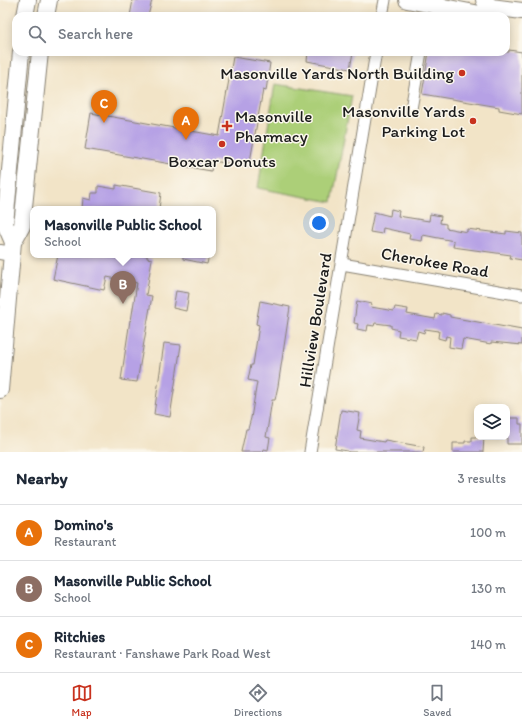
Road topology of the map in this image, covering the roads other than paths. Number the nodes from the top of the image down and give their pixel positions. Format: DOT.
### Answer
graph roads {
  1 [pos="28,0"];
  2 [pos="49,0"];
  3 [pos="385,0"];
  4 [pos="407,0"];
  5 [pos="488,3"];
  6 [pos="522,11"];
  7 [pos="26,12"];
  8 [pos="47,12"];
  9 [pos="383,12"];
  10 [pos="470,12"];
  11 [pos="481,12"];
  12 [pos="21,56"];
  13 [pos="40,56"];
  14 [pos="375,56"];
  15 [pos="420,56"];
  16 [pos="411,110"];
  17 [pos="8,249"];
  18 [pos="342,264"];
  19 [pos="5,270"];
  20 [pos="522,294"];
  21 [pos="0,390"];
  22 [pos="310,452"];
  1 -- 7 [label="main road"];
  2 -- 8 [label="main road"];
  3 -- 9 [label="street"];
  4 -- 10 [label="main road"];
  5 -- 6 [label="main road"];
  5 -- 11 [label="main road"];
  12 -- 17 [label="main road"];
  13 -- 17 [label="main road"];
  14 -- 18 [label="street, Hillview Boulevard"];
  15 -- 16 [label="street"];
  17 -- 19 [label="main road"];
  18 -- 20 [label="street, Cherokee Road"];
  18 -- 22 [label="street, Hillview Boulevard"];
  19 -- 21 [label="main road"];
}
